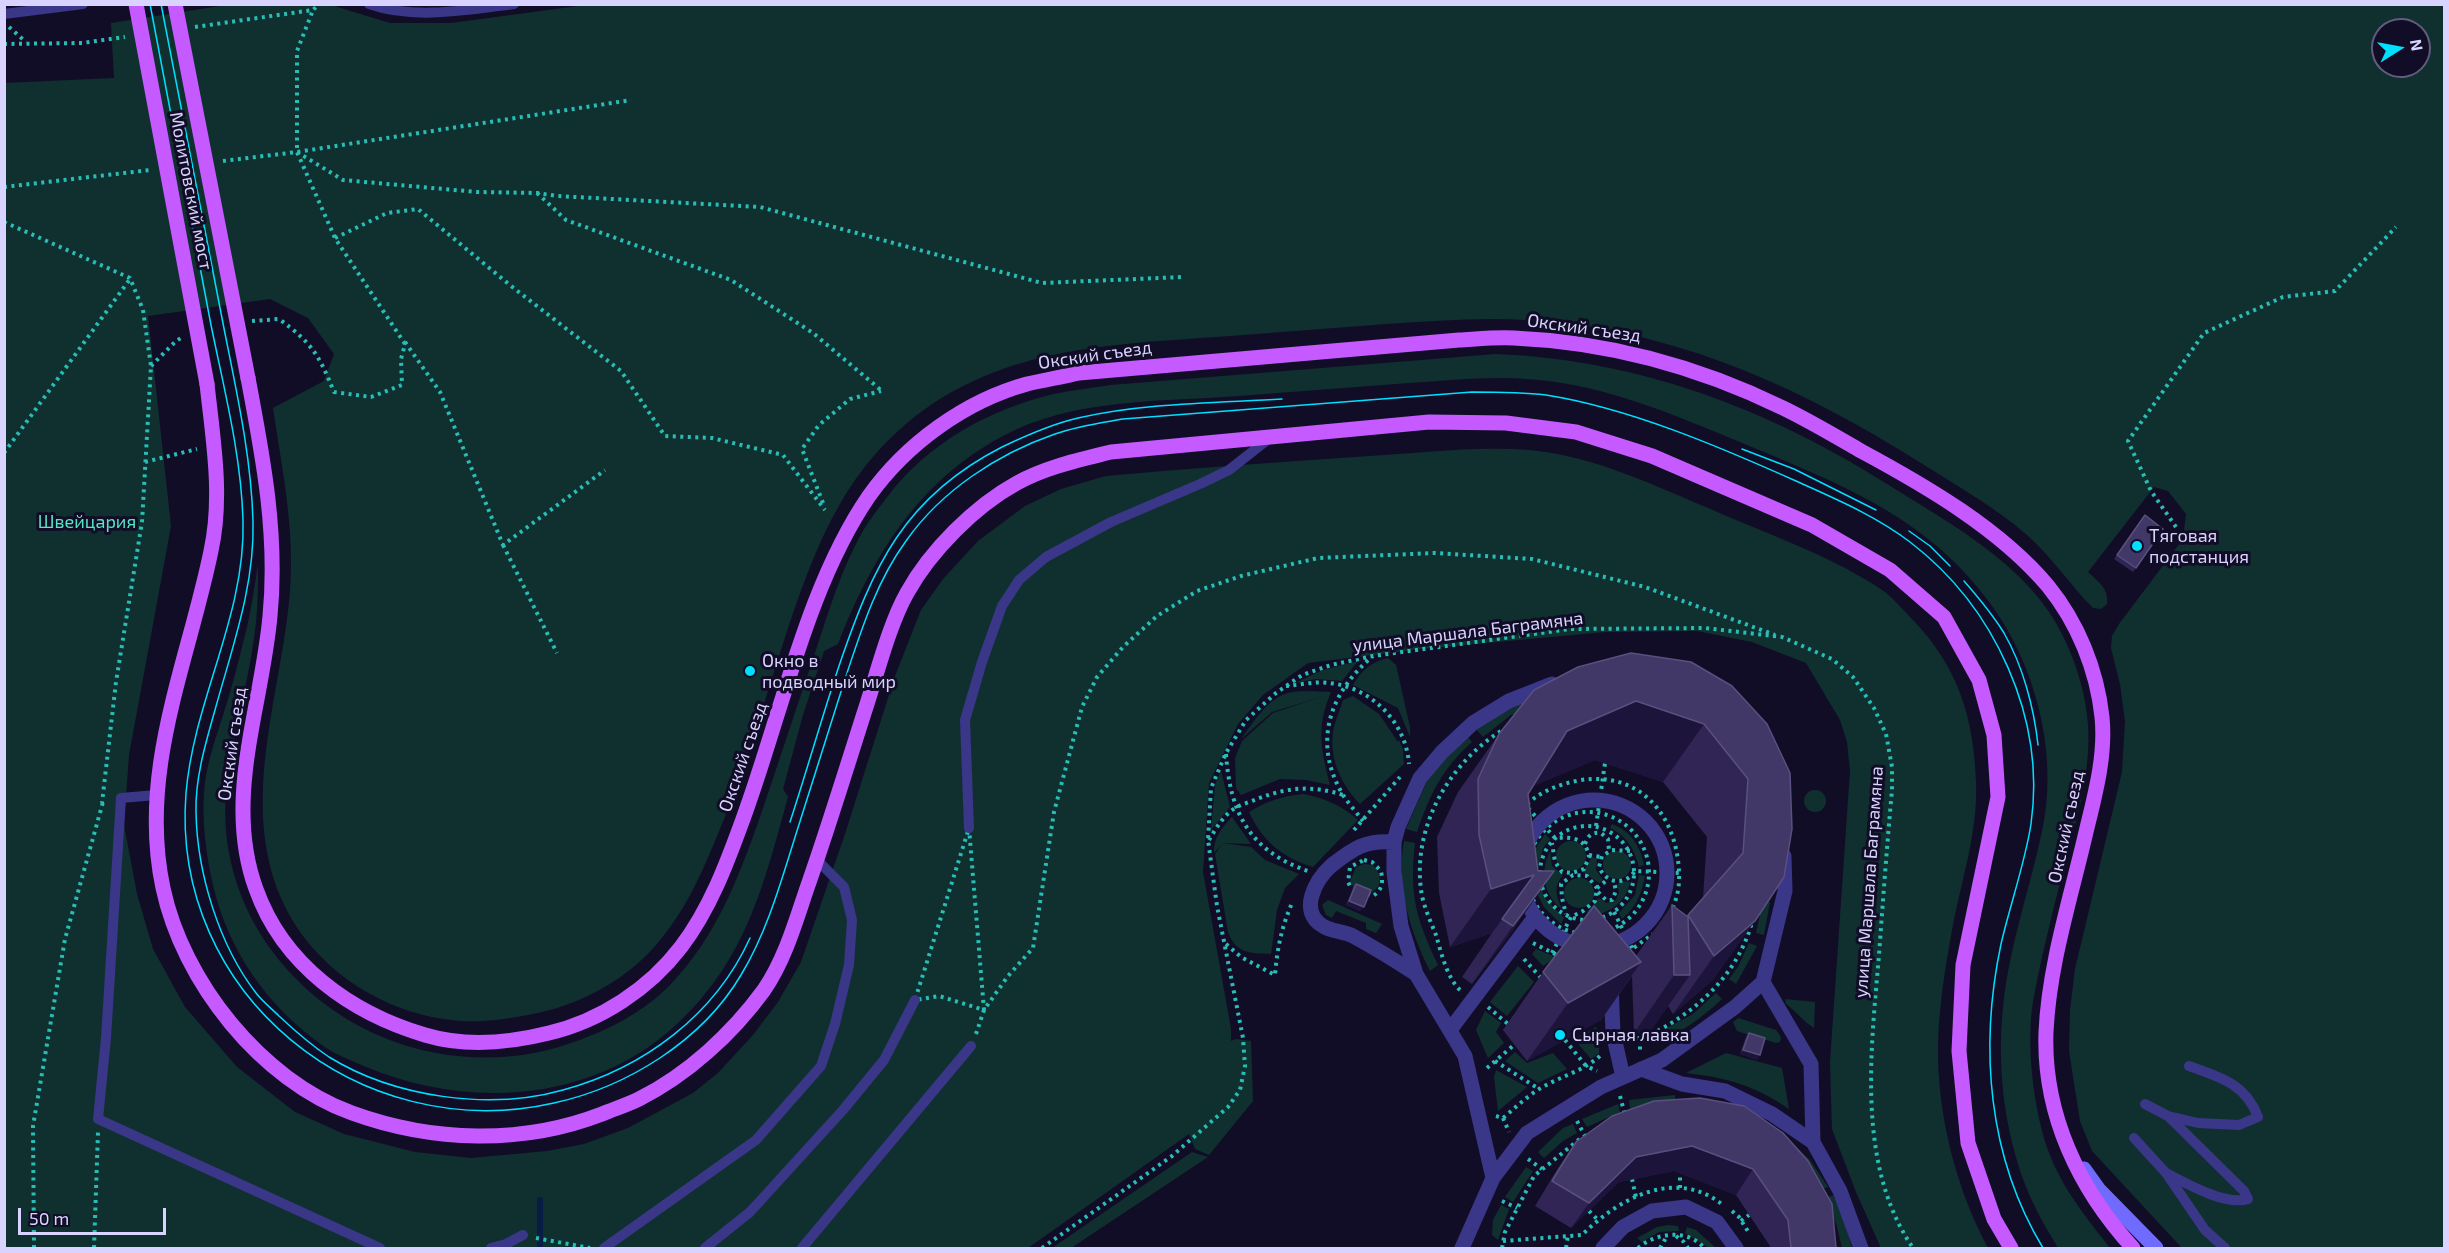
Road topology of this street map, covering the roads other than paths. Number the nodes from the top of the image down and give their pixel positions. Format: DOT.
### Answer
graph roads {
  1 [pos="83,4"];
  2 [pos="136,4"];
  3 [pos="175,4"];
  4 [pos="369,4"];
  5 [pos="514,4"];
  6 [pos="4,14"];
  7 [pos="248,378"];
  8 [pos="1271,437"];
  9 [pos="1570,683"];
  10 [pos="156,795"];
  11 [pos="969,828"];
  12 [pos="1394,842"];
  13 [pos="1784,843"];
  14 [pos="817,860"];
  15 [pos="1535,917"];
  16 [pos="1613,955"];
  17 [pos="1416,974"];
  18 [pos="1763,982"];
  19 [pos="915,1000"];
  20 [pos="1450,1030"];
  21 [pos="971,1046"];
  22 [pos="2189,1066"];
  23 [pos="1641,1069"];
  24 [pos="1623,1077"];
  25 [pos="2145,1104"];
  26 [pos="2168,1116"];
  27 [pos="2134,1138"];
  28 [pos="1813,1142"];
  29 [pos="2065,1144"];
  30 [pos="2166,1173"];
  31 [pos="1493,1178"];
  32 [pos="523,1235"];
  33 [pos="380,1248"];
  34 [pos="492,1248"];
  35 [pos="604,1248"];
  36 [pos="705,1248"];
  37 [pos="802,1248"];
  38 [pos="1462,1248"];
  39 [pos="1603,1248"];
  40 [pos="1736,1248"];
  41 [pos="1861,1248"];
  42 [pos="2011,1248"];
  43 [pos="2133,1248"];
  44 [pos="2156,1248"];
  45 [pos="2225,1248"];
  1 -- 6 [label="lane"];
  2 -- 10 [label="main road, Молитовский мост, bridge"];
  3 -- 7 [label="main road, Молитовский мост, bridge"];
  4 -- 5 [label="lane"];
  7 -- 29 [label="main road, Окский съезд"];
  8 -- 11 [label="lane"];
  8 -- 14 [label="main road"];
  8 -- 42 [label="main road"];
  9 -- 12 [label="street"];
  10 -- 14 [label="main road"];
  10 -- 33 [label="lane"];
  12 -- 17 [label="street"];
  12 -- 17 [label="street"];
  13 -- 18 [label="street"];
  14 -- 35 [label="lane"];
  15 -- 16 [label="street"];
  15 -- 16 [label="street"];
  15 -- 20 [label="street"];
  16 -- 24 [label="street"];
  17 -- 20 [label="street"];
  18 -- 23 [label="street"];
  18 -- 28 [label="street"];
  19 -- 36 [label="lane"];
  20 -- 31 [label="street"];
  21 -- 37 [label="lane"];
  22 -- 26 [label="lane"];
  23 -- 24 [label="street"];
  23 -- 28 [label="street"];
  24 -- 31 [label="street"];
  25 -- 26 [label="lane"];
  26 -- 30 [label="lane"];
  27 -- 30 [label="lane"];
  28 -- 41 [label="street"];
  29 -- 43 [label="main road, Окский съезд"];
  29 -- 44 [label="main road"];
  30 -- 45 [label="lane"];
  31 -- 38 [label="street"];
  32 -- 34 [label="lane"];
  39 -- 40 [label="street"];
}
